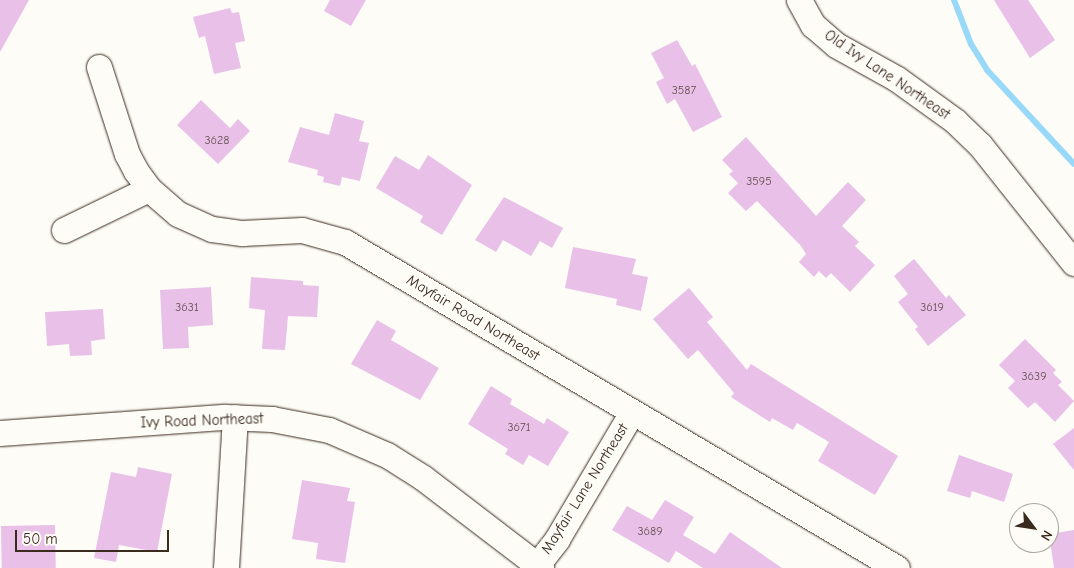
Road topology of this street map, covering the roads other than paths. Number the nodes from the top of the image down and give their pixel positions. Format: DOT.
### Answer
graph roads {
  1 [pos="799,0"];
  2 [pos="99,67"];
  3 [pos="149,190"];
  4 [pos="64,230"];
  5 [pos="1074,263"];
  6 [pos="632,412"];
  7 [pos="235,418"];
  8 [pos="0,433"];
  9 [pos="539,567"];
  10 [pos="226,568"];
  11 [pos="897,568"];
  1 -- 5 [label="street, Old Ivy Lane Northeast"];
  2 -- 3 [label="street, Mayfair Road Northeast"];
  3 -- 4 [label="street"];
  3 -- 6 [label="street, Mayfair Road Northeast"];
  6 -- 9 [label="street, Mayfair Lane Northeast"];
  6 -- 11 [label="street, Mayfair Road Northeast"];
  7 -- 8 [label="street, Ivy Road Northeast"];
  7 -- 9 [label="street, Ivy Road Northeast"];
  7 -- 10 [label="street"];
}
